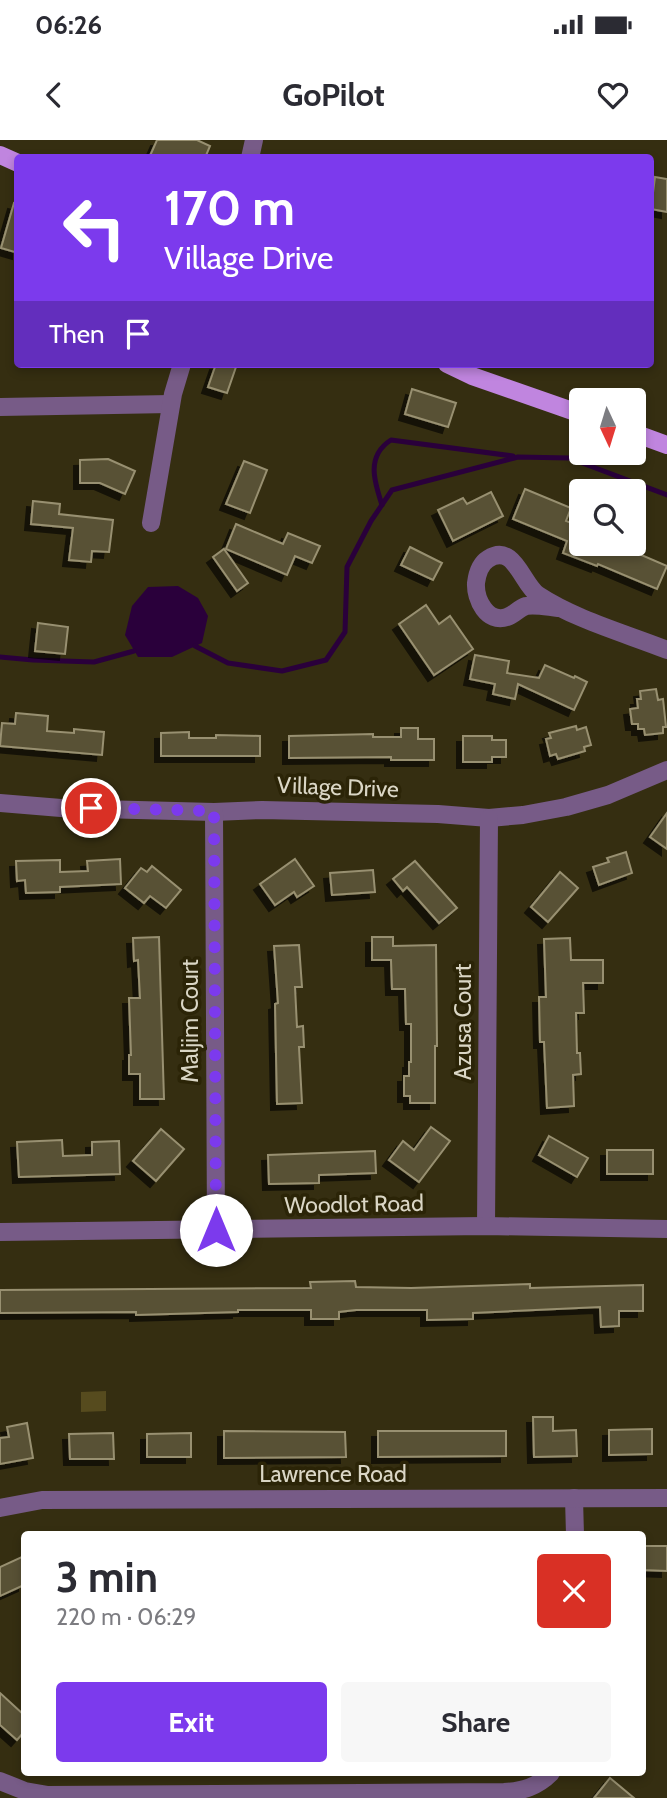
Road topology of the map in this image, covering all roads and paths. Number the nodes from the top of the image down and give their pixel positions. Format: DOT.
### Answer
graph roads {
  1 [pos="181,368"];
  2 [pos="455,368"];
  3 [pos="171,404"];
  4 [pos="0,407"];
  5 [pos="569,410"];
  6 [pos="646,437"];
  7 [pos="667,445"];
  8 [pos="151,523"];
  9 [pos="558,608"];
  10 [pos="667,649"];
  11 [pos="667,770"];
  12 [pos="0,803"];
  13 [pos="214,811"];
  14 [pos="489,818"];
  15 [pos="486,1226"];
  16 [pos="667,1229"];
  17 [pos="216,1230"];
  18 [pos="0,1233"];
  19 [pos="574,1498"];
  20 [pos="667,1498"];
  21 [pos="0,1508"];
  22 [pos="575,1531"];
  23 [pos="547,1776"];
  24 [pos="0,1781"];
  1 -- 3 [label="street"];
  2 -- 5 [label="main road"];
  3 -- 4 [label="street"];
  3 -- 8 [label="street"];
  6 -- 7 [label="main road"];
  9 -- 9 [label="street"];
  9 -- 10 [label="street"];
  11 -- 14 [label="street, Village Drive"];
  12 -- 13 [label="street, Village Drive"];
  13 -- 14 [label="street, Village Drive"];
  13 -- 17 [label="street, Maljim Court"];
  14 -- 15 [label="street, Azusa Court"];
  15 -- 16 [label="street, Woodlot Road"];
  15 -- 17 [label="street, Woodlot Road"];
  17 -- 18 [label="street, Woodlot Road"];
  19 -- 20 [label="street, Lawrence Road"];
  19 -- 21 [label="street, Lawrence Road"];
  19 -- 22 [label="street"];
  23 -- 24 [label="street"];
}
